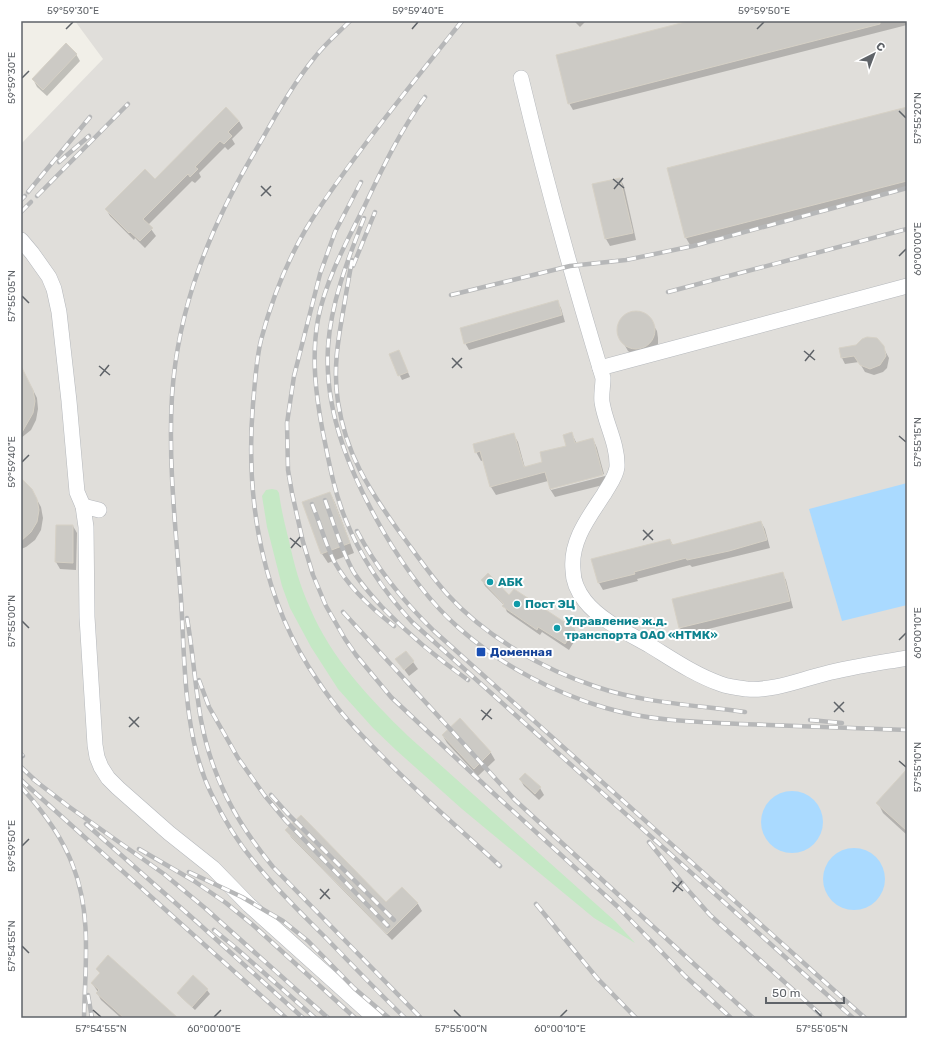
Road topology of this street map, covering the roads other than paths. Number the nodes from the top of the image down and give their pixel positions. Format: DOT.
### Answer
graph roads {
  1 [pos="521,78"];
  2 [pos="21,240"];
  3 [pos="907,286"];
  4 [pos="600,368"];
  5 [pos="83,506"];
  6 [pos="99,510"];
  7 [pos="907,658"];
  8 [pos="375,1018"];
  1 -- 4 [label="lane"];
  2 -- 5 [label="lane"];
  3 -- 4 [label="lane"];
  4 -- 7 [label="lane"];
  5 -- 6 [label="lane"];
  5 -- 8 [label="lane"];
}
